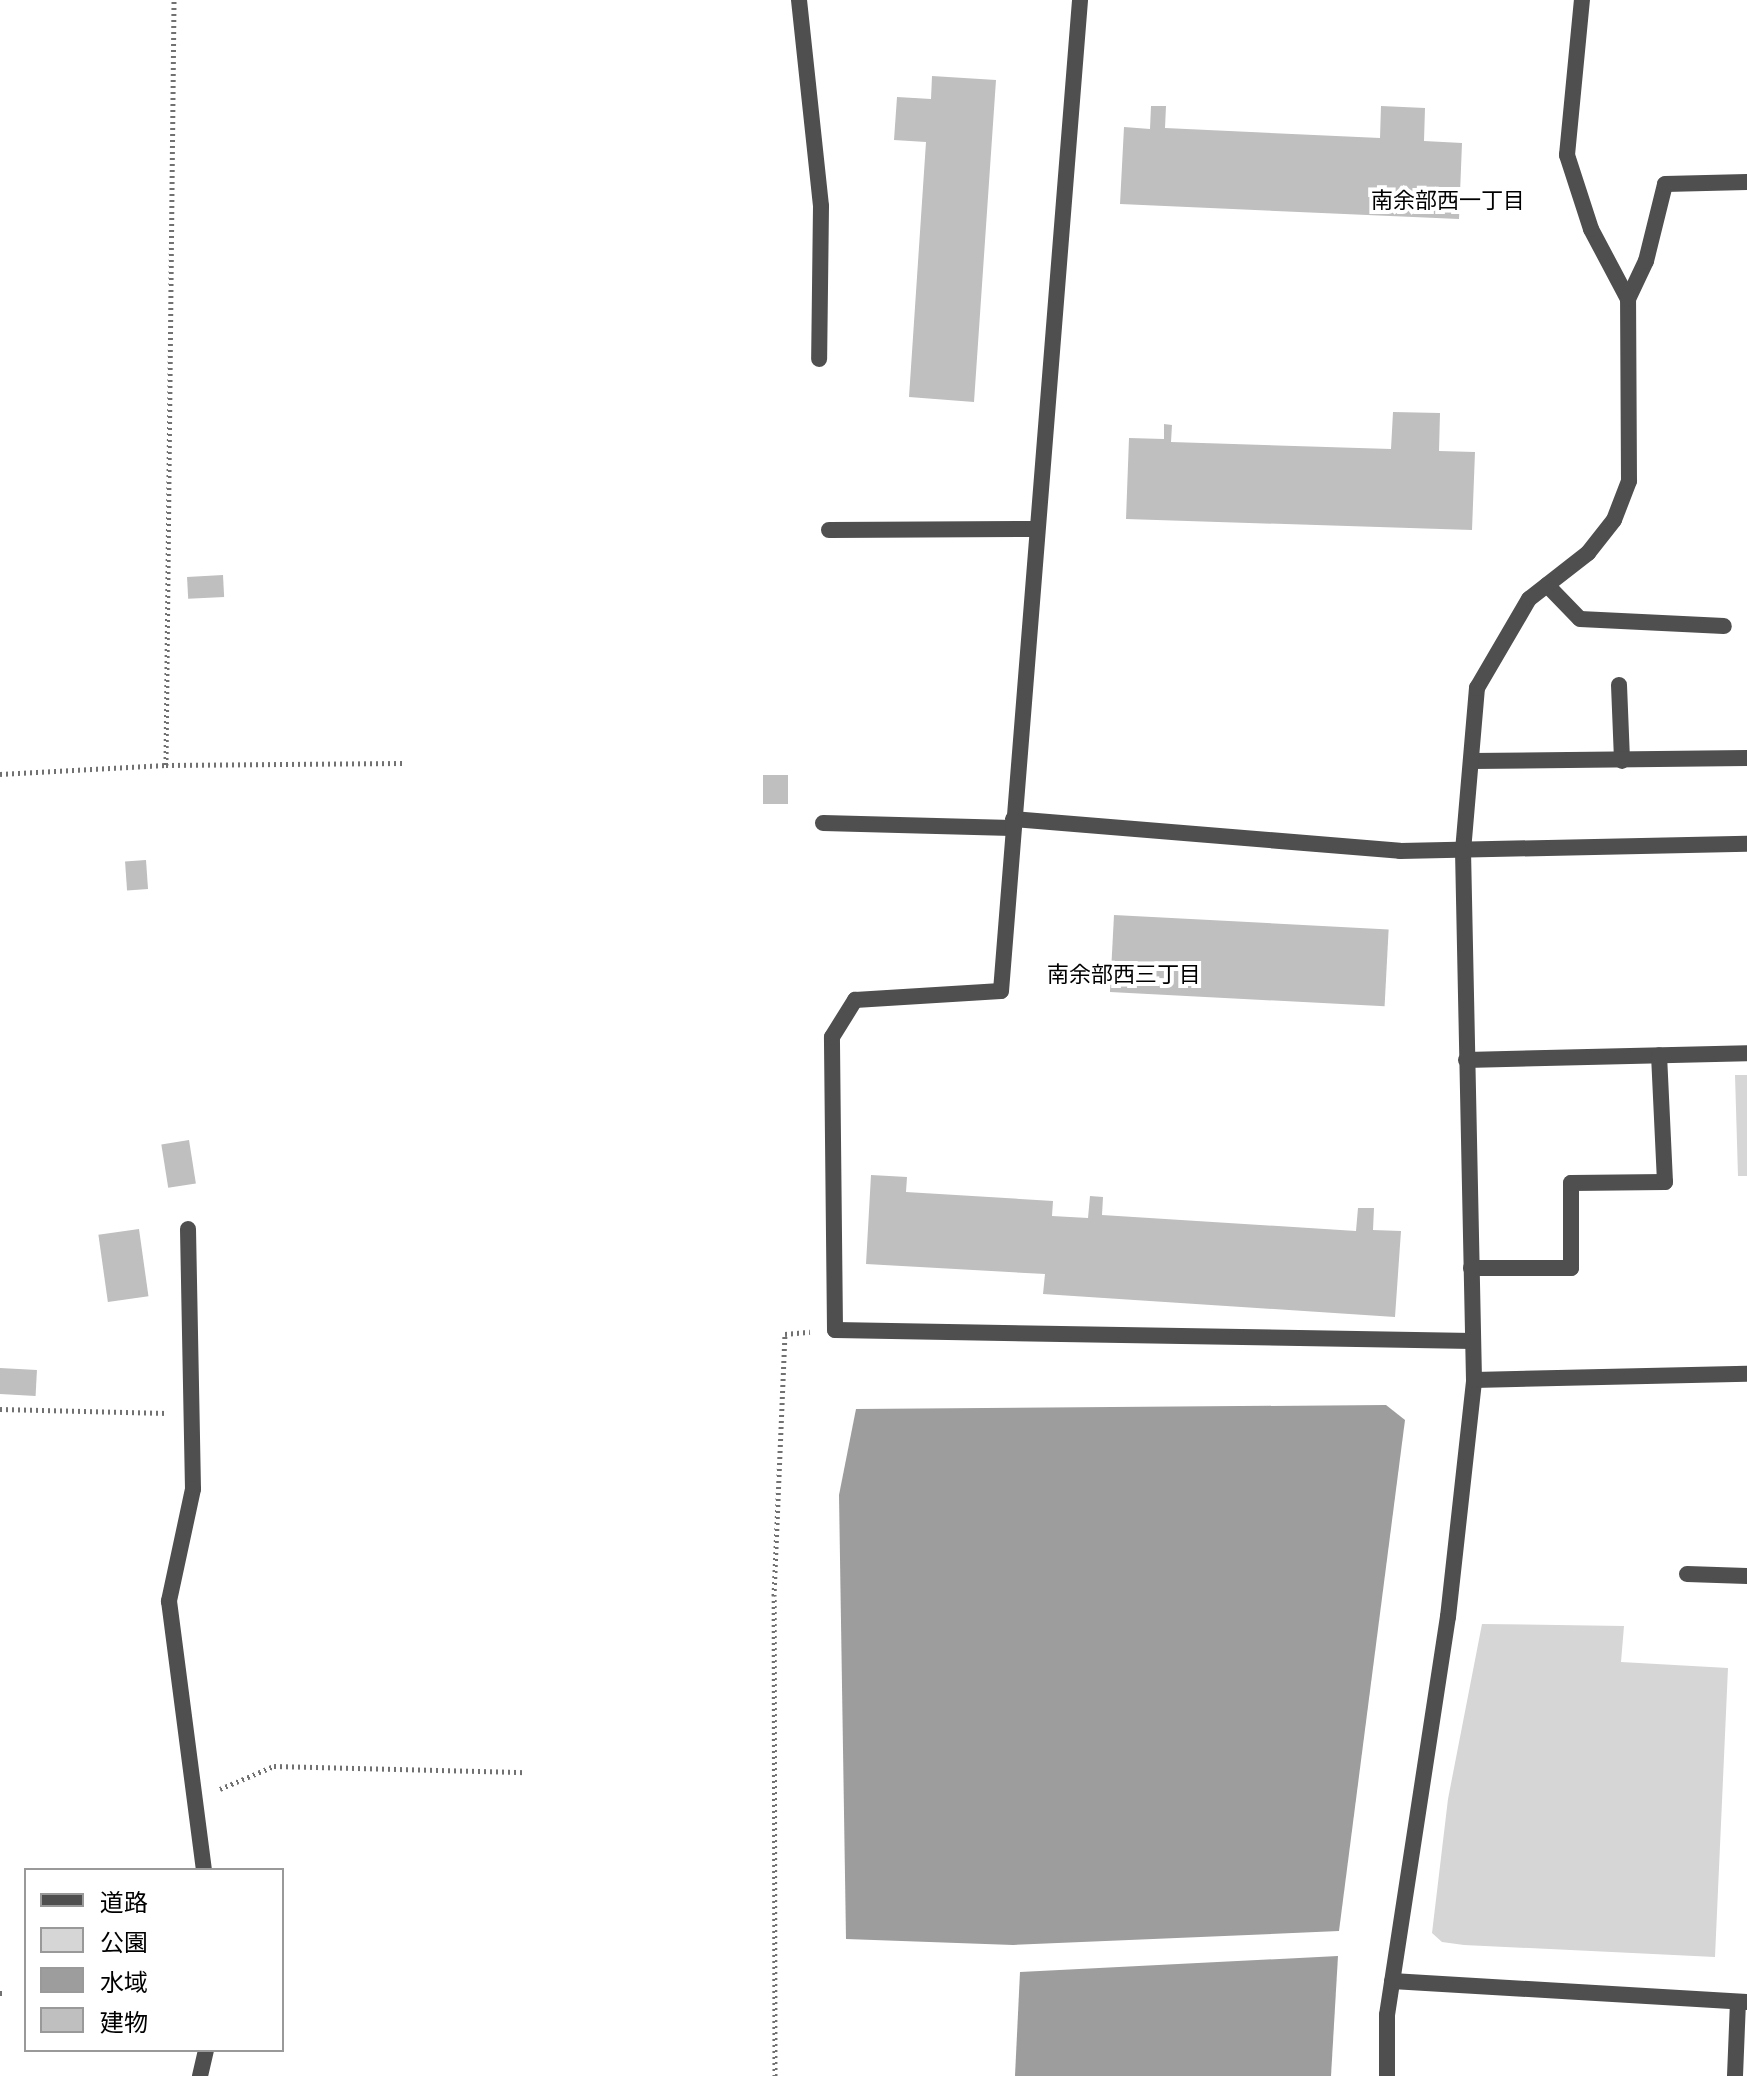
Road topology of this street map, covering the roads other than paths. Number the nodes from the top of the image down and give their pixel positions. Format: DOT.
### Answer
graph roads {
  1 [pos="799,0"];
  2 [pos="1080,0"];
  3 [pos="1582,0"];
  4 [pos="1747,182"];
  5 [pos="1628,299"];
  6 [pos="819,359"];
  7 [pos="1036,529"];
  8 [pos="829,530"];
  9 [pos="1547,585"];
  10 [pos="1724,626"];
  11 [pos="1619,685"];
  12 [pos="1747,758"];
  13 [pos="1471,761"];
  14 [pos="1622,761"];
  15 [pos="823,823"];
  16 [pos="1012,824"];
  17 [pos="1747,844"];
  18 [pos="1463,851"];
  19 [pos="1747,1053"];
  20 [pos="1659,1055"];
  21 [pos="1466,1060"];
  22 [pos="188,1229"];
  23 [pos="1471,1268"];
  24 [pos="1473,1341"];
  25 [pos="1747,1374"];
  26 [pos="1474,1380"];
  27 [pos="1687,1574"];
  28 [pos="1747,1576"];
  29 [pos="204,1868"];
  30 [pos="1392,1981"];
  31 [pos="1742,2002"];
  32 [pos="206,2052"];
  33 [pos="200,2076"];
  34 [pos="1387,2076"];
  35 [pos="1735,2076"];
  1 -- 6 [label="street"];
  2 -- 7 [label="street"];
  3 -- 5 [label="street"];
  4 -- 5 [label="street"];
  5 -- 9 [label="street"];
  7 -- 8 [label="street"];
  7 -- 16 [label="street"];
  9 -- 10 [label="street"];
  9 -- 13 [label="street"];
  11 -- 14 [label="street"];
  12 -- 14 [label="street"];
  13 -- 14 [label="street"];
  13 -- 18 [label="street"];
  15 -- 16 [label="street"];
  16 -- 18 [label="street"];
  16 -- 24 [label="street"];
  17 -- 18 [label="street"];
  18 -- 21 [label="street"];
  19 -- 20 [label="street"];
  20 -- 21 [label="street"];
  20 -- 23 [label="street"];
  21 -- 23 [label="street"];
  22 -- 29 [label="street"];
  23 -- 24 [label="street"];
  24 -- 26 [label="street"];
  25 -- 26 [label="street"];
  26 -- 30 [label="street"];
  27 -- 28 [label="street"];
  30 -- 31 [label="street"];
  30 -- 34 [label="street"];
  31 -- 35 [label="street"];
  32 -- 33 [label="street"];
}
